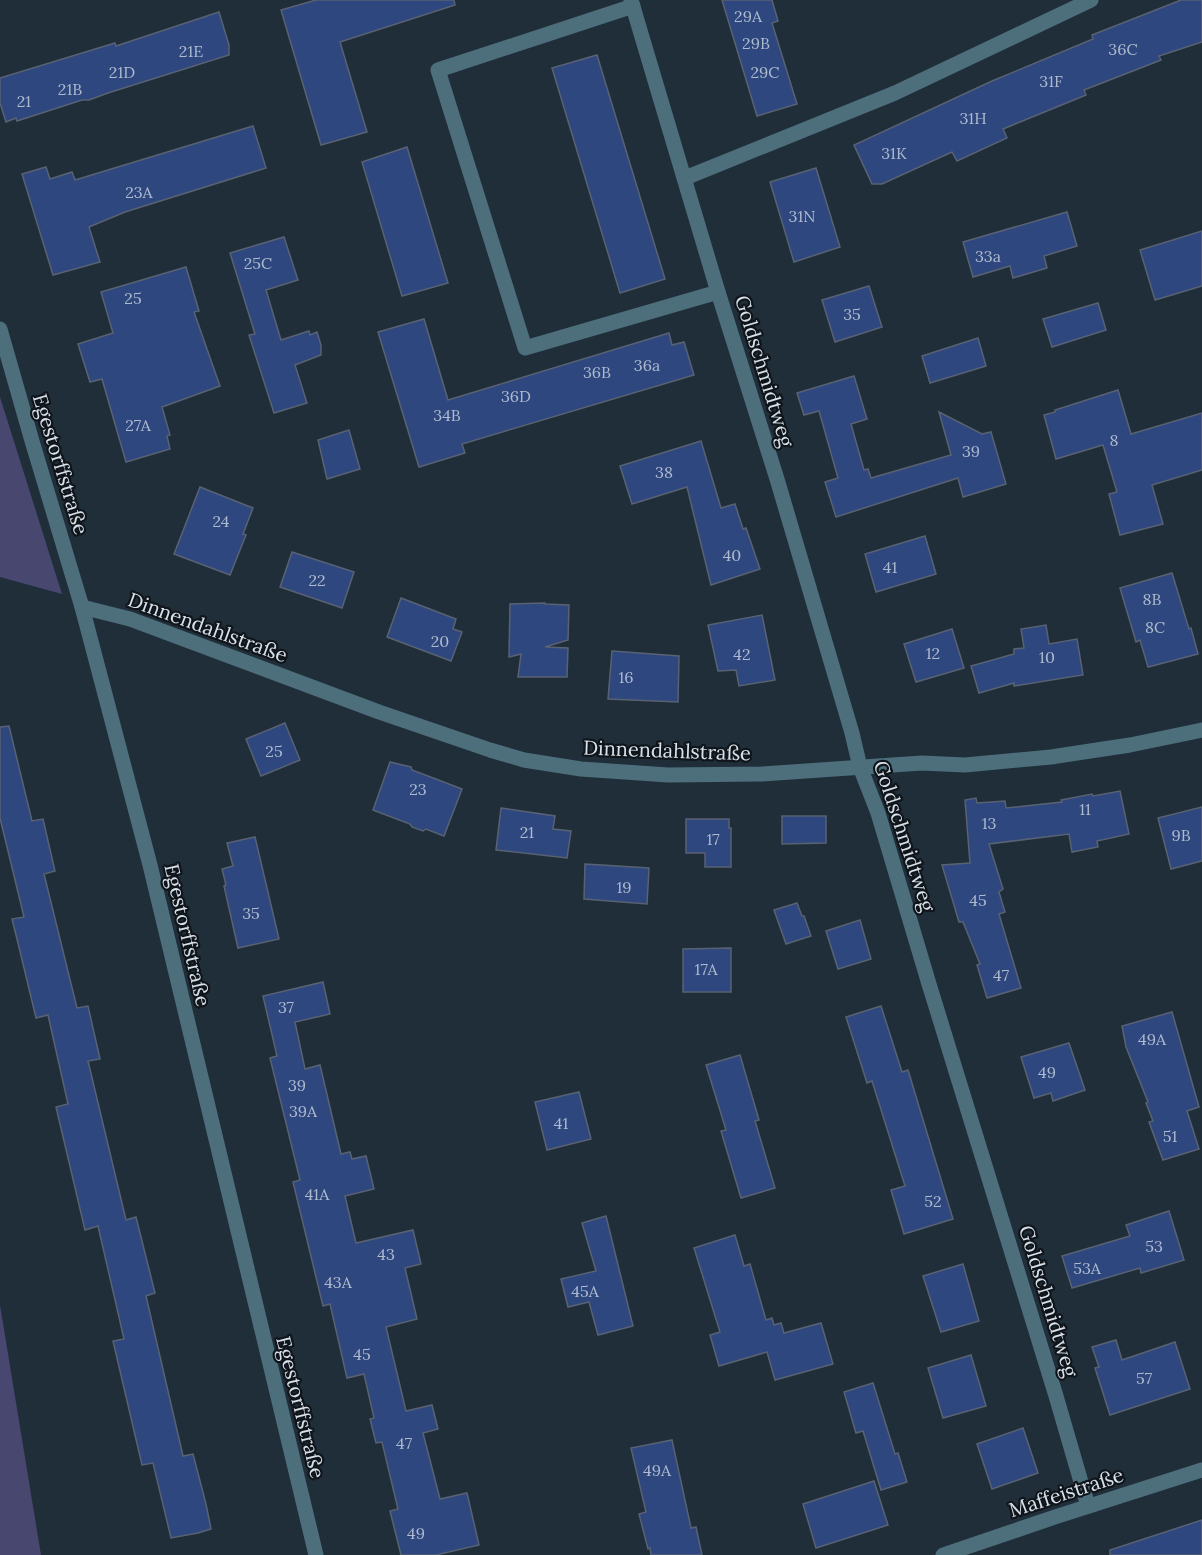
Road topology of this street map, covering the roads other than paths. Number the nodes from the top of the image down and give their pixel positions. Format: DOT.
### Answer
graph roads {
  1 [pos="1091,0"];
  2 [pos="632,3"];
  3 [pos="685,178"];
  4 [pos="718,292"];
  5 [pos="0,329"];
  6 [pos="82,607"];
  7 [pos="1202,730"];
  8 [pos="860,767"];
  9 [pos="1202,1470"];
  10 [pos="1088,1506"];
  11 [pos="316,1555"];
  12 [pos="943,1555"];
  1 -- 3 [label="street"];
  2 -- 3 [label="street, Goldschmidtweg"];
  2 -- 4 [label="street"];
  3 -- 4 [label="street, Goldschmidtweg"];
  4 -- 8 [label="street, Goldschmidtweg"];
  5 -- 6 [label="street, Egestorffstraße"];
  6 -- 8 [label="street, Dinnendahlstraße"];
  6 -- 11 [label="street, Egestorffstraße"];
  7 -- 8 [label="street, Dinnendahlstraße"];
  8 -- 10 [label="street, Goldschmidtweg"];
  9 -- 10 [label="street, Maffeistraße"];
  10 -- 12 [label="street, Maffeistraße"];
}
